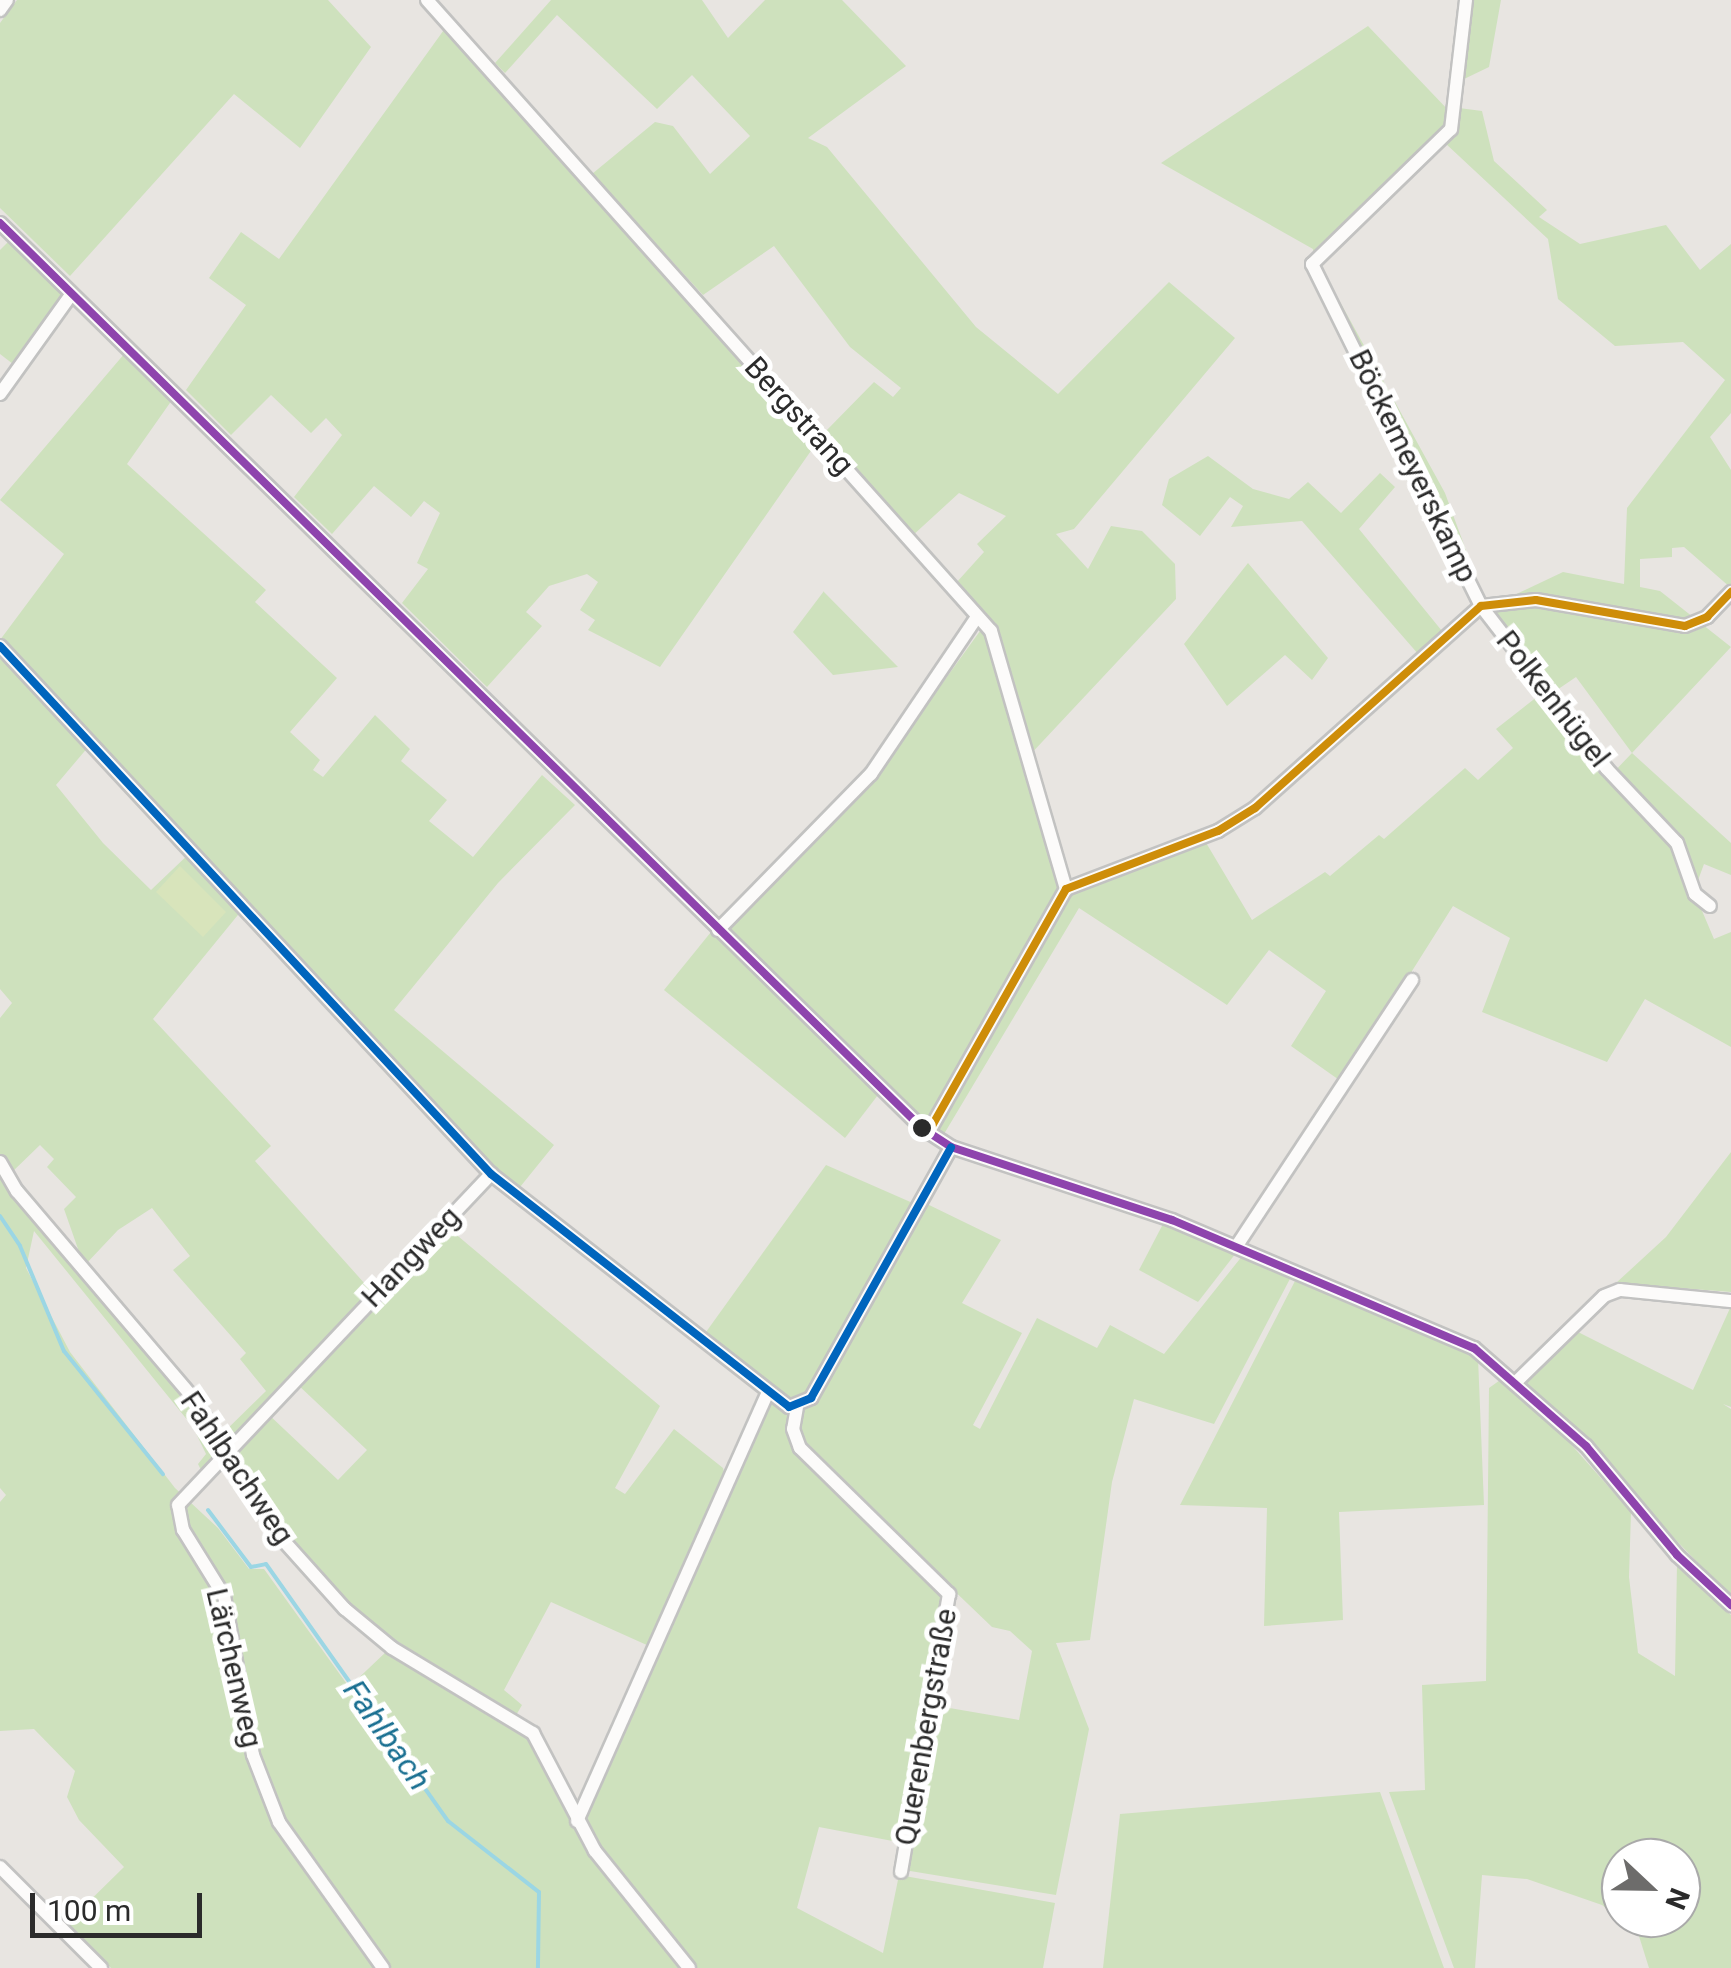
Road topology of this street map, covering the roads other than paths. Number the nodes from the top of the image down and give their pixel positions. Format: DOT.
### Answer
graph roads {
  1 [pos="8,0"];
  2 [pos="428,0"];
  3 [pos="1466,0"];
  4 [pos="0,10"];
  5 [pos="0,223"];
  6 [pos="71,294"];
  7 [pos="0,394"];
  8 [pos="1731,592"];
  9 [pos="1481,606"];
  10 [pos="977,617"];
  11 [pos="0,646"];
  12 [pos="1066,889"];
  13 [pos="1710,906"];
  14 [pos="718,930"];
  15 [pos="1412,980"];
  16 [pos="928,1133"];
  17 [pos="951,1147"];
  18 [pos="0,1162"];
  19 [pos="490,1174"];
  20 [pos="1236,1248"];
  21 [pos="1731,1301"];
  22 [pos="331,1340"];
  23 [pos="1515,1382"];
  24 [pos="766,1394"];
  25 [pos="796,1408"];
  26 [pos="225,1455"];
  27 [pos="1731,1605"];
  28 [pos="578,1821"];
  29 [pos="0,1867"];
  30 [pos="900,1872"];
  31 [pos="101,1968"];
  32 [pos="383,1968"];
  33 [pos="688,1968"];
  1 -- 4 [label="street"];
  2 -- 10 [label="street, Bergstrang"];
  3 -- 9 [label="street, Böckemeyerskamp"];
  5 -- 6 [label="street"];
  6 -- 7 [label="street"];
  6 -- 14 [label="street"];
  8 -- 9 [label="street, Polkenhügel"];
  9 -- 12 [label="street, Böckemeyerskamp"];
  9 -- 13 [label="street, Polkenhügel"];
  10 -- 12 [label="street, Bergstrang"];
  10 -- 14 [label="street"];
  11 -- 19 [label="street"];
  12 -- 16 [label="street"];
  14 -- 16 [label="street"];
  15 -- 20 [label="street"];
  16 -- 17 [label="street"];
  17 -- 20 [label="street"];
  17 -- 25 [label="street"];
  18 -- 26 [label="street, Fahlbachweg"];
  19 -- 22 [label="street, Hangweg"];
  19 -- 24 [label="street"];
  20 -- 23 [label="street"];
  21 -- 23 [label="street"];
  22 -- 26 [label="street, Lärchenweg"];
  23 -- 27 [label="street"];
  24 -- 25 [label="street"];
  24 -- 28 [label="street"];
  25 -- 30 [label="street, Querenbergstraße"];
  26 -- 28 [label="street, Fahlbachweg"];
  26 -- 32 [label="street, Lärchenweg"];
  28 -- 33 [label="street, Fahlbachweg"];
  29 -- 31 [label="street"];
}
